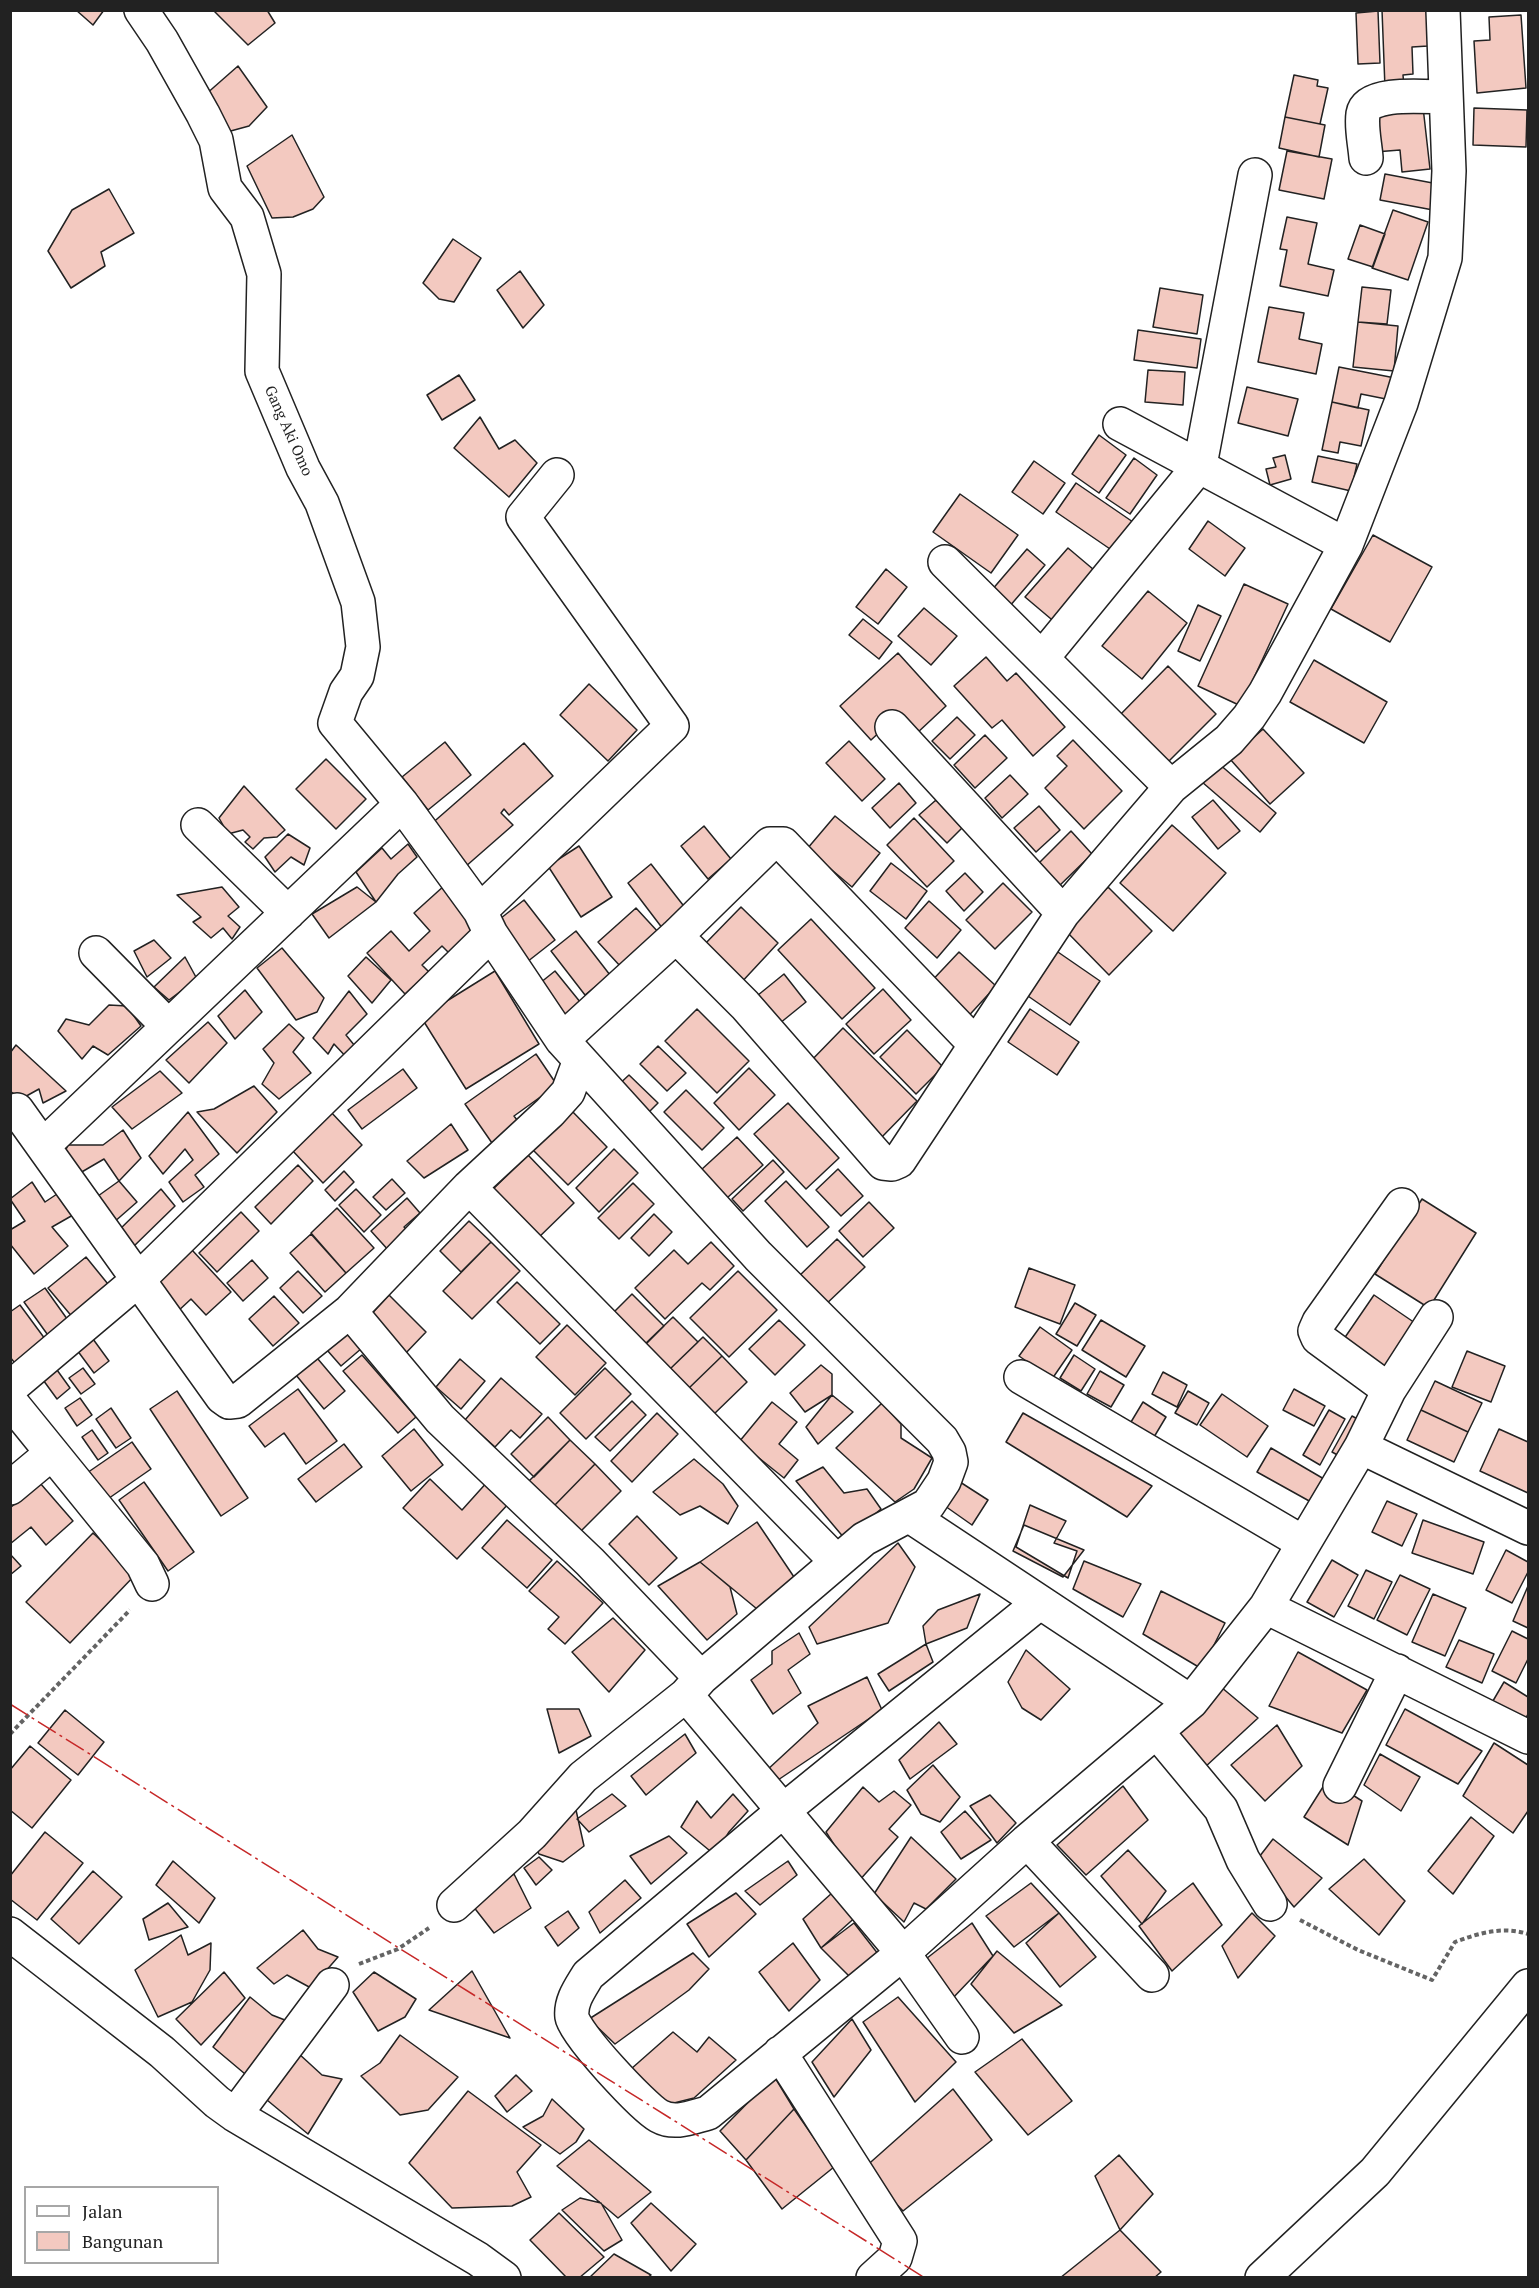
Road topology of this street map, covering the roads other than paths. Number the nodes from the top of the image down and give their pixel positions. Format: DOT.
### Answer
graph roads {
  1 [pos="141,10"];
  2 [pos="1443,10"];
  3 [pos="1446,97"];
  4 [pos="1366,158"];
  5 [pos="1255,175"];
  6 [pos="1120,424"];
  7 [pos="1200,465"];
  8 [pos="557,475"];
  9 [pos="1346,545"];
  10 [pos="945,562"];
  11 [pos="1041,658"];
  12 [pos="892,728"];
  13 [pos="1171,787"];
  14 [pos="402,804"];
  15 [pos="198,825"];
  16 [pos="288,913"];
  17 [pos="1063,913"];
  18 [pos="485,922"];
  19 [pos="676,936"];
  20 [pos="96,953"];
  21 [pos="168,1026"];
  22 [pos="976,1045"];
  23 [pos="571,1050"];
  24 [pos="17,1110"];
  25 [pos="43,1146"];
  26 [pos="469,1187"];
  27 [pos="1402,1205"];
  28 [pos="138,1280"];
  29 [pos="350,1311"];
  30 [pos="1436,1317"];
  31 [pos="1021,1377"];
  32 [pos="10,1388"];
  33 [pos="1389,1390"];
  34 [pos="10,1401"];
  35 [pos="1361,1447"];
  36 [pos="52,1453"];
  37 [pos="10,1488"];
  38 [pos="910,1516"];
  39 [pos="1528,1528"];
  40 [pos="1302,1542"];
  41 [pos="837,1562"];
  42 [pos="152,1584"];
  43 [pos="1039,1603"];
  44 [pos="1266,1607"];
  45 [pos="1396,1671"];
  46 [pos="694,1687"];
  47 [pos="1191,1702"];
  48 [pos="1156,1732"];
  49 [pos="1528,1737"];
  50 [pos="1340,1786"];
  51 [pos="784,1810"];
  52 [pos="1027,1841"];
  53 [pos="1270,1904"];
  54 [pos="454,1905"];
  55 [pos="10,1934"];
  56 [pos="903,1953"];
  57 [pos="1152,1975"];
  58 [pos="332,1984"];
  59 [pos="1528,1986"];
  60 [pos="962,2037"];
  61 [pos="780,2053"];
  62 [pos="235,2115"];
  63 [pos="504,2277"];
  64 [pos="873,2277"];
  65 [pos="1262,2277"];
  1 -- 14 [label="street, Gang Aki Omo"];
  2 -- 3 [label="street"];
  3 -- 4 [label="street"];
  3 -- 9 [label="street"];
  5 -- 7 [label="street"];
  6 -- 7 [label="street"];
  7 -- 9 [label="street"];
  7 -- 11 [label="street"];
  8 -- 18 [label="street"];
  9 -- 13 [label="street"];
  10 -- 11 [label="street"];
  11 -- 13 [label="street"];
  12 -- 17 [label="street"];
  13 -- 17 [label="street"];
  14 -- 16 [label="street"];
  14 -- 18 [label="street"];
  15 -- 16 [label="street"];
  16 -- 21 [label="street"];
  17 -- 22 [label="street"];
  18 -- 23 [label="street"];
  18 -- 28 [label="street"];
  19 -- 22 [label="street"];
  19 -- 22 [label="street"];
  19 -- 23 [label="street"];
  20 -- 21 [label="street"];
  21 -- 25 [label="street"];
  23 -- 26 [label="street"];
  23 -- 38 [label="street"];
  24 -- 25 [label="street"];
  25 -- 28 [label="street"];
  26 -- 29 [label="street"];
  26 -- 41 [label="street"];
  27 -- 33 [label="street"];
  28 -- 29 [label="street"];
  28 -- 32 [label="street"];
  29 -- 46 [label="street"];
  30 -- 33 [label="street"];
  31 -- 40 [label="street"];
  33 -- 35 [label="street"];
  34 -- 36 [label="street"];
  35 -- 39 [label="street"];
  35 -- 40 [label="street"];
  36 -- 37 [label="street"];
  36 -- 42 [label="street"];
  38 -- 41 [label="street"];
  38 -- 43 [label="street"];
  40 -- 44 [label="street"];
  41 -- 46 [label="street"];
  43 -- 47 [label="street"];
  43 -- 51 [label="street"];
  44 -- 45 [label="street"];
  44 -- 47 [label="street"];
  45 -- 49 [label="street"];
  45 -- 50 [label="street"];
  46 -- 51 [label="street"];
  46 -- 54 [label="street"];
  47 -- 48 [label="street"];
  48 -- 52 [label="street"];
  48 -- 53 [label="street"];
  51 -- 56 [label="street"];
  51 -- 61 [label="street"];
  52 -- 56 [label="street"];
  52 -- 57 [label="street"];
  55 -- 62 [label="street"];
  56 -- 60 [label="street"];
  56 -- 61 [label="street"];
  58 -- 62 [label="street"];
  59 -- 65 [label="street"];
  61 -- 64 [label="street"];
  62 -- 63 [label="street"];
}
